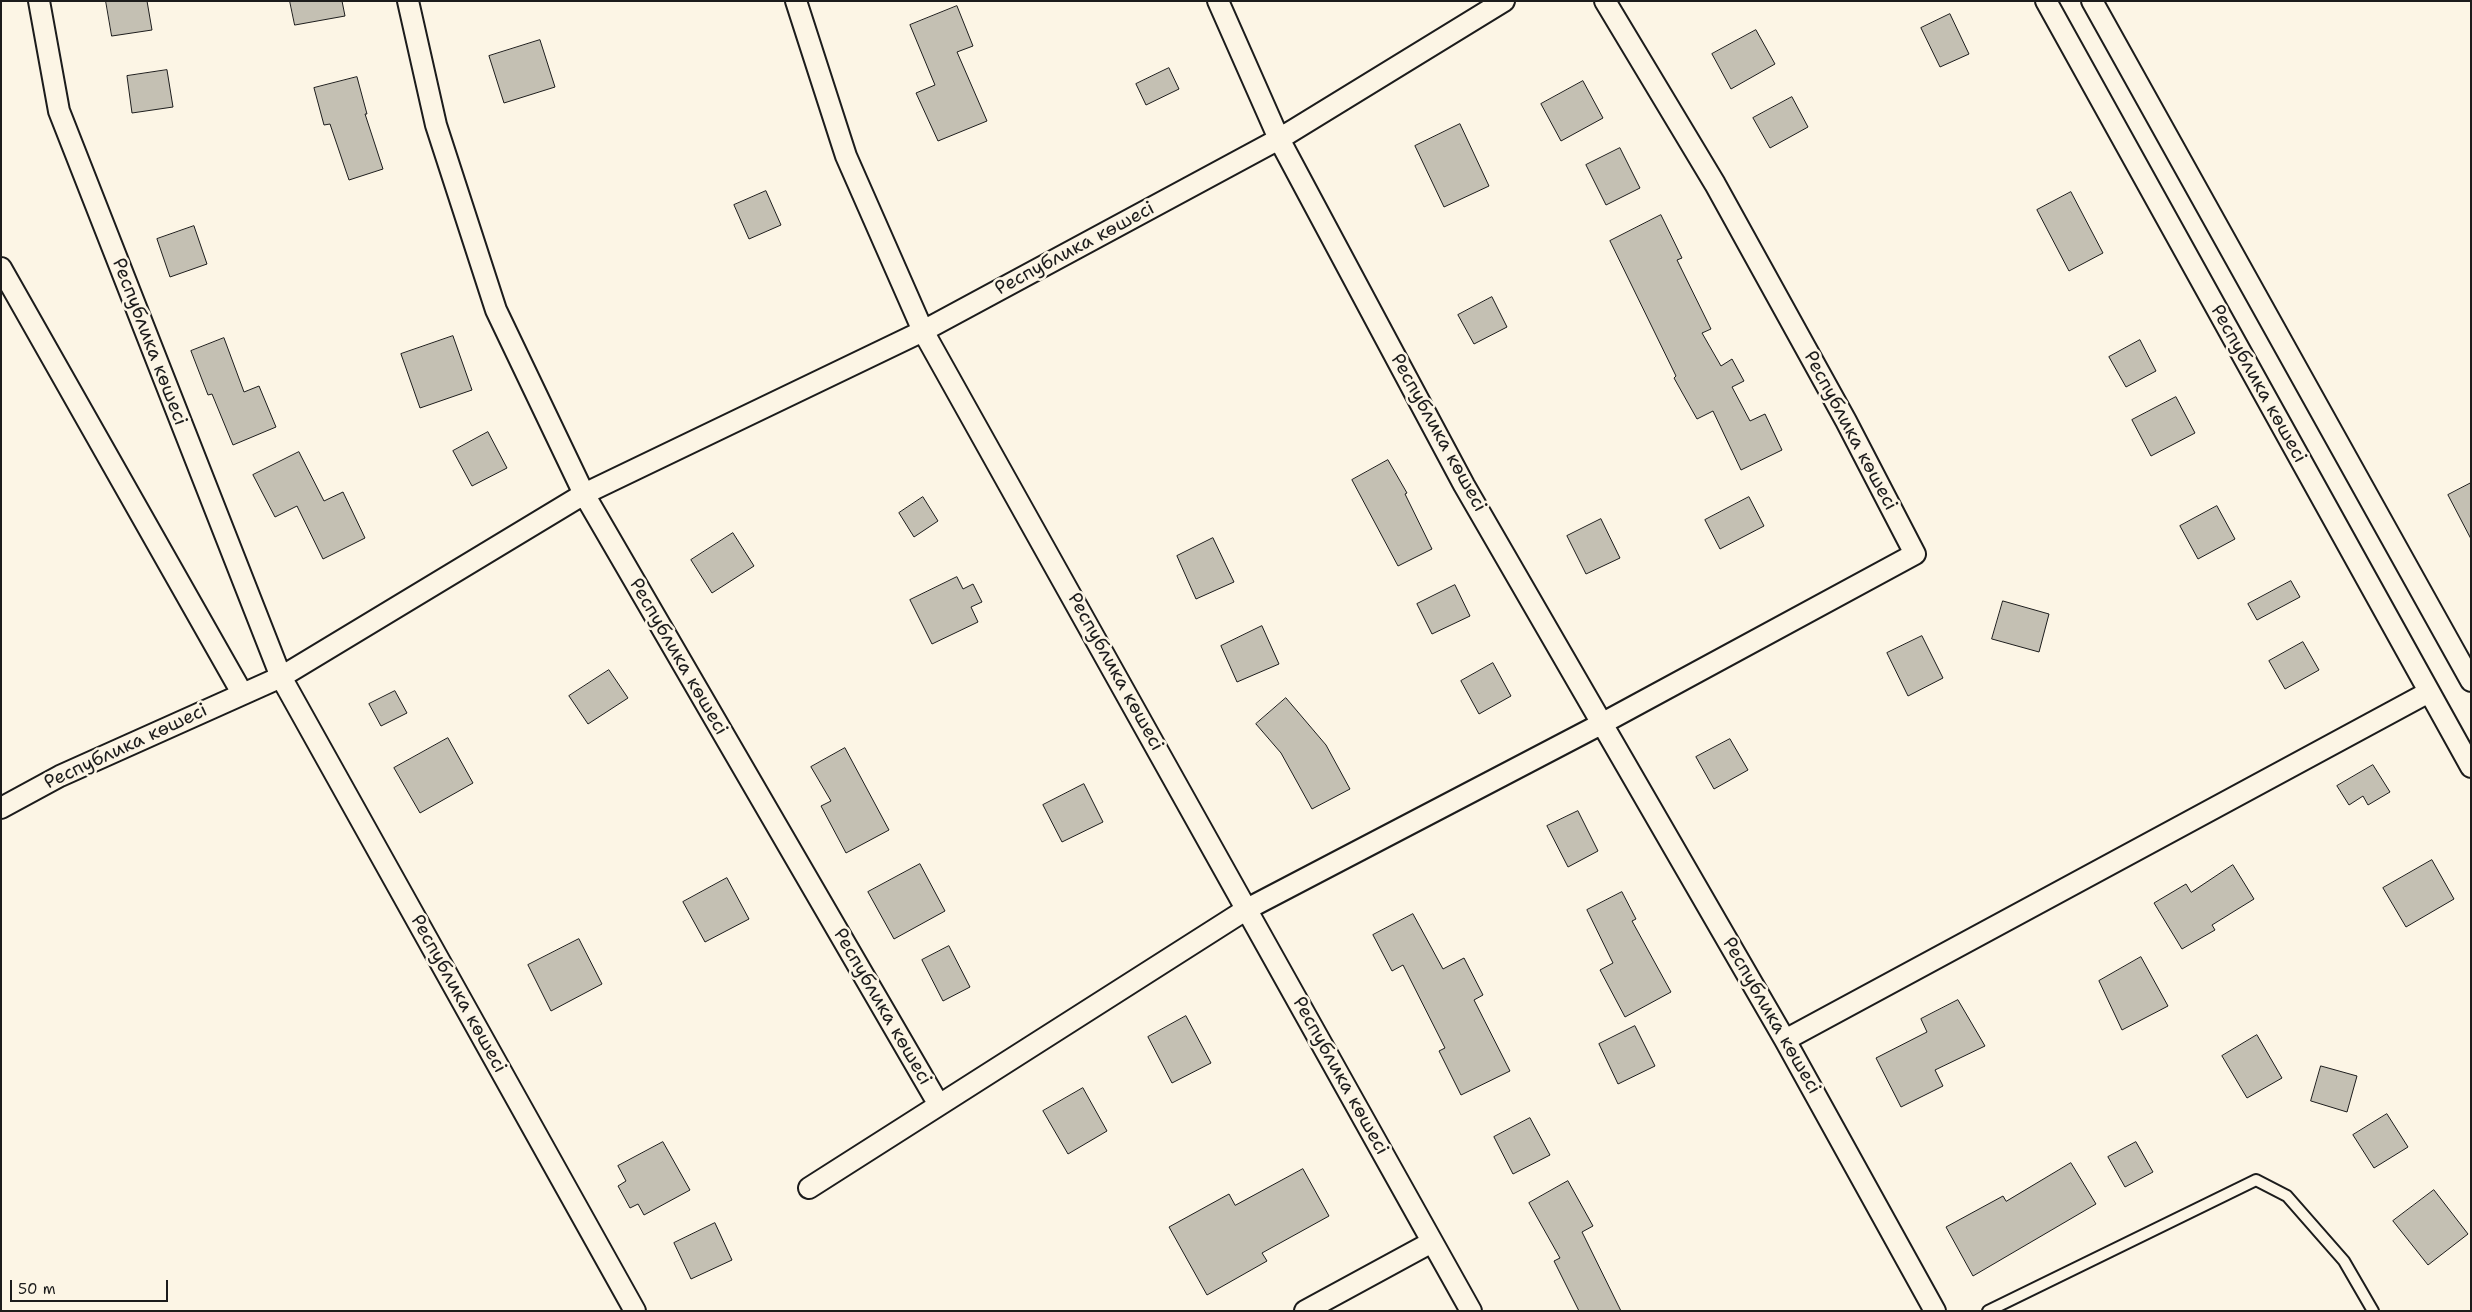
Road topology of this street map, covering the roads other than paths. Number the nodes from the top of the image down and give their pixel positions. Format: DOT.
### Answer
graph roads {
  1 [pos="39,1"];
  2 [pos="408,1"];
  3 [pos="796,1"];
  4 [pos="1218,1"];
  5 [pos="1504,1"];
  6 [pos="1605,1"];
  7 [pos="2046,1"];
  8 [pos="2092,1"];
  9 [pos="1279,139"];
  10 [pos="1,268"];
  11 [pos="923,331"];
  12 [pos="584,494"];
  13 [pos="281,677"];
  14 [pos="2471,680"];
  15 [pos="2429,692"];
  16 [pos="242,693"];
  17 [pos="1603,724"];
  18 [pos="2471,767"];
  19 [pos="1,808"];
  20 [pos="1247,909"];
  21 [pos="1785,1040"];
  22 [pos="939,1106"];
  23 [pos="809,1188"];
  24 [pos="1432,1242"];
  25 [pos="635,1311"];
  26 [pos="1305,1311"];
  27 [pos="1471,1311"];
  28 [pos="1935,1311"];
  29 [pos="1988,1311"];
  30 [pos="2373,1311"];
  1 -- 13 [label="street, Республика көшесі"];
  2 -- 12 [label="street, Республика көшесі"];
  3 -- 11 [label="street, Республика көшесі"];
  4 -- 9 [label="street, Республика көшесі"];
  5 -- 9 [label="street, Республика көшесі"];
  6 -- 17 [label="street, Республика көшесі"];
  7 -- 15 [label="street, Республика көшесі"];
  8 -- 14 [label="street"];
  9 -- 11 [label="street, Республика көшесі"];
  9 -- 17 [label="street, Республика көшесі"];
  10 -- 16 [label="street"];
  11 -- 12 [label="street, Республика көшесі"];
  11 -- 20 [label="street, Республика көшесі"];
  12 -- 13 [label="street, Республика көшесі"];
  12 -- 22 [label="street, Республика көшесі"];
  13 -- 16 [label="street, Республика көшесі"];
  13 -- 25 [label="street, Республика көшесі"];
  15 -- 18 [label="street, Республика көшесі"];
  15 -- 21 [label="street"];
  16 -- 19 [label="street, Республика көшесі"];
  17 -- 20 [label="street, Республика көшесі"];
  17 -- 21 [label="street, Республика көшесі"];
  20 -- 22 [label="street, Республика көшесі"];
  20 -- 24 [label="street, Республика көшесі"];
  21 -- 28 [label="street, Республика көшесі"];
  22 -- 23 [label="street, Республика көшесі"];
  24 -- 26 [label="street"];
  24 -- 27 [label="street, Республика көшесі"];
  29 -- 30 [label="lane"];
}
